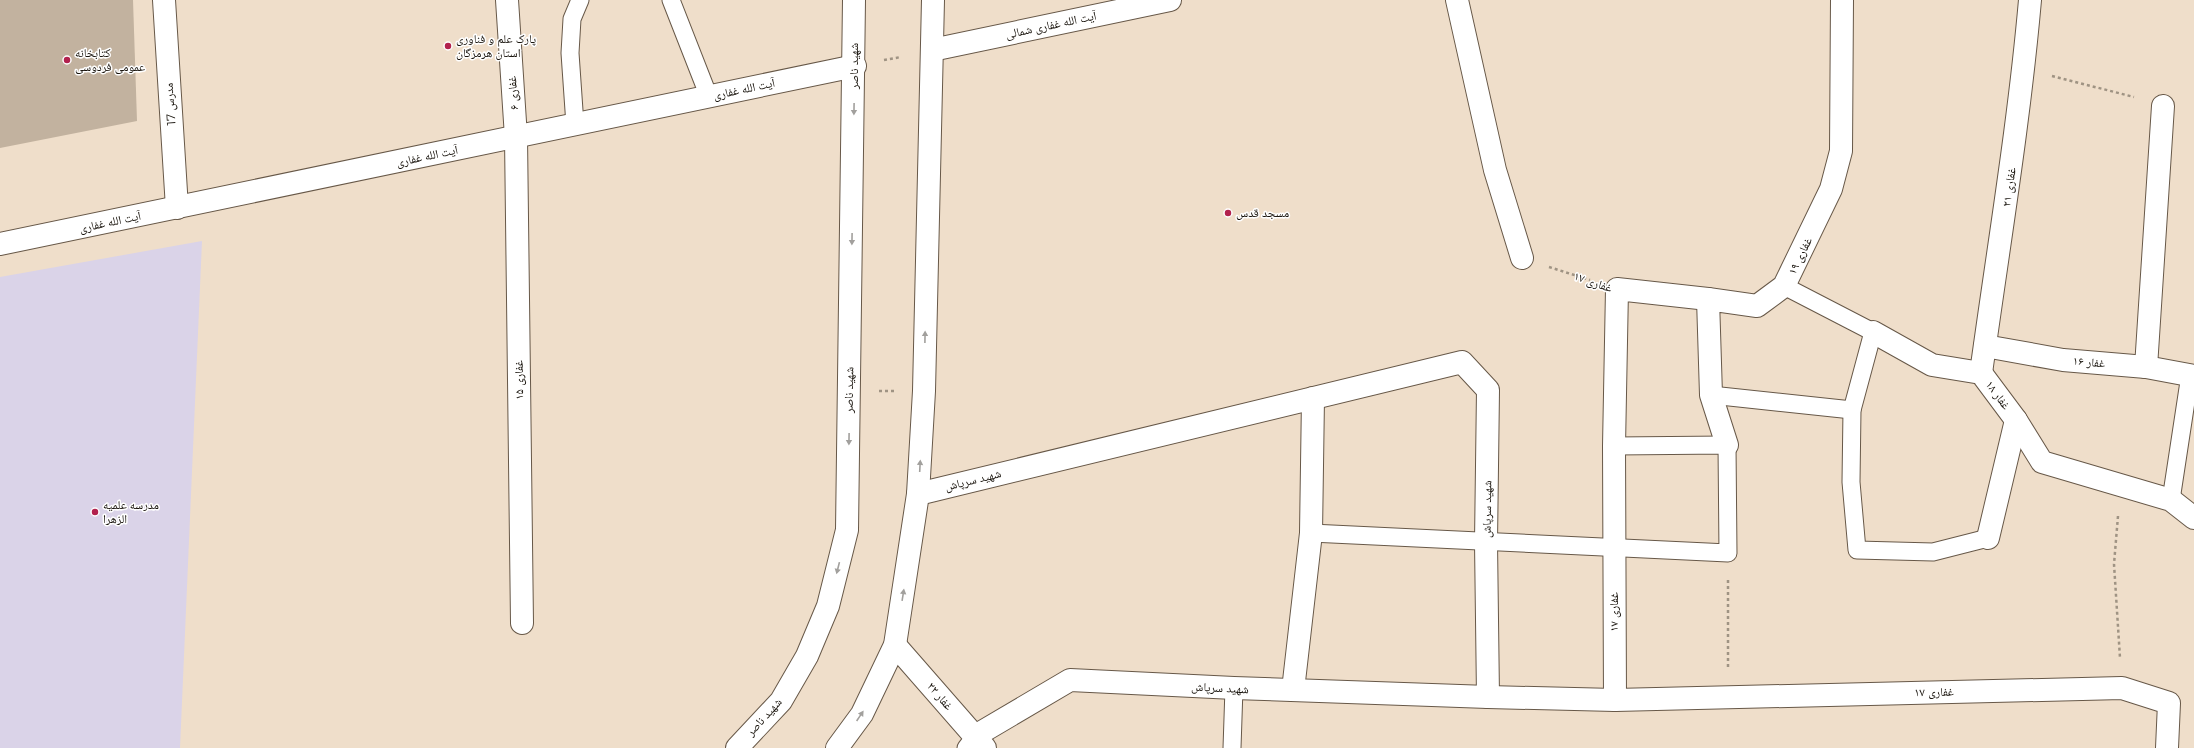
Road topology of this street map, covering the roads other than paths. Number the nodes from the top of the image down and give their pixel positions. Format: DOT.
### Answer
graph roads {
  1 [pos="164,0"];
  2 [pos="507,0"];
  3 [pos="580,0"];
  4 [pos="671,0"];
  5 [pos="854,0"];
  6 [pos="933,0"];
  7 [pos="1170,0"];
  8 [pos="1457,0"];
  9 [pos="1842,0"];
  10 [pos="2030,0"];
  11 [pos="932,50"];
  12 [pos="855,66"];
  13 [pos="709,97"];
  14 [pos="2163,106"];
  15 [pos="576,125"];
  16 [pos="516,137"];
  17 [pos="177,208"];
  18 [pos="0,244"];
  19 [pos="1522,258"];
  20 [pos="1784,286"];
  21 [pos="1617,289"];
  22 [pos="1708,299"];
  23 [pos="1873,332"];
  24 [pos="1985,346"];
  25 [pos="2146,367"];
  26 [pos="1981,374"];
  27 [pos="2192,376"];
  28 [pos="1711,395"];
  29 [pos="1313,398"];
  30 [pos="1852,410"];
  31 [pos="2016,420"];
  32 [pos="1727,444"];
  33 [pos="1614,446"];
  34 [pos="918,494"];
  35 [pos="2171,500"];
  36 [pos="2194,518"];
  37 [pos="1311,533"];
  38 [pos="1988,538"];
  39 [pos="1486,542"];
  40 [pos="1614,548"];
  41 [pos="522,623"];
  42 [pos="895,645"];
  43 [pos="1234,688"];
  44 [pos="1293,690"];
  45 [pos="1488,697"];
  46 [pos="1615,700"];
  47 [pos="975,744"];
  48 [pos="737,748"];
  49 [pos="837,748"];
  50 [pos="1232,748"];
  51 [pos="2167,748"];
  1 -- 17 [label="street, مدرس 17"];
  2 -- 16 [label="street, غفاری ۶"];
  3 -- 15 [label="lane"];
  4 -- 13 [label="lane"];
  5 -- 12 [label="street, شهید ناصر"];
  6 -- 11 [label="street"];
  7 -- 11 [label="street, آیت الله غفاری شمالی"];
  8 -- 19 [label="street"];
  9 -- 20 [label="street, غفاری ۱۹"];
  10 -- 24 [label="street, غفاری ۲۱"];
  34 -- 11 [label="street, one-way"];
  12 -- 13 [label="street, آیت الله غفاری"];
  12 -- 48 [label="street, شهید ناصر, one-way"];
  13 -- 15 [label="street, آیت الله غفاری"];
  14 -- 25 [label="street"];
  15 -- 16 [label="street, آیت الله غفاری"];
  16 -- 17 [label="street, آیت الله غفاری"];
  16 -- 41 [label="street, غفاری ۱۵"];
  17 -- 18 [label="street, آیت الله غفاری"];
  20 -- 22 [label="street, غفاری ۱۹"];
  20 -- 23 [label="lane, غفار ۱۸"];
  21 -- 22 [label="street, غفاری ۱۹"];
  21 -- 33 [label="street, غفاری ۱۷"];
  22 -- 28 [label="street"];
  23 -- 26 [label="street, غفار ۱۸"];
  23 -- 30 [label="lane"];
  24 -- 25 [label="street, غفار ۱۶"];
  24 -- 26 [label="street, غفاری ۲۱"];
  25 -- 27 [label="street, غفار ۱۶"];
  26 -- 31 [label="street, غفار ۱۸"];
  27 -- 35 [label="lane"];
  28 -- 30 [label="lane"];
  28 -- 32 [label="street"];
  29 -- 34 [label="street, شهید سرپاش"];
  29 -- 37 [label="street"];
  29 -- 39 [label="street, شهید سرپاش"];
  30 -- 38 [label="lane"];
  31 -- 35 [label="street, غفار ۱۸"];
  31 -- 38 [label="street"];
  32 -- 33 [label="lane"];
  32 -- 40 [label="lane"];
  33 -- 40 [label="street, غفاری ۱۷"];
  42 -- 34 [label="street, one-way"];
  35 -- 36 [label="street, غفار ۱۸"];
  37 -- 39 [label="lane"];
  37 -- 44 [label="street"];
  39 -- 40 [label="lane"];
  39 -- 45 [label="street, شهید سرپاش"];
  40 -- 46 [label="street, غفاری ۱۷"];
  42 -- 47 [label="street, غفار ۲۲"];
  49 -- 42 [label="street, one-way"];
  43 -- 44 [label="street, شهید سرپاش"];
  43 -- 47 [label="street, شهید سرپاش"];
  43 -- 50 [label="lane"];
  44 -- 45 [label="street, شهید سرپاش"];
  45 -- 46 [label="street"];
  46 -- 51 [label="street, غفاری ۱۷"];
}
